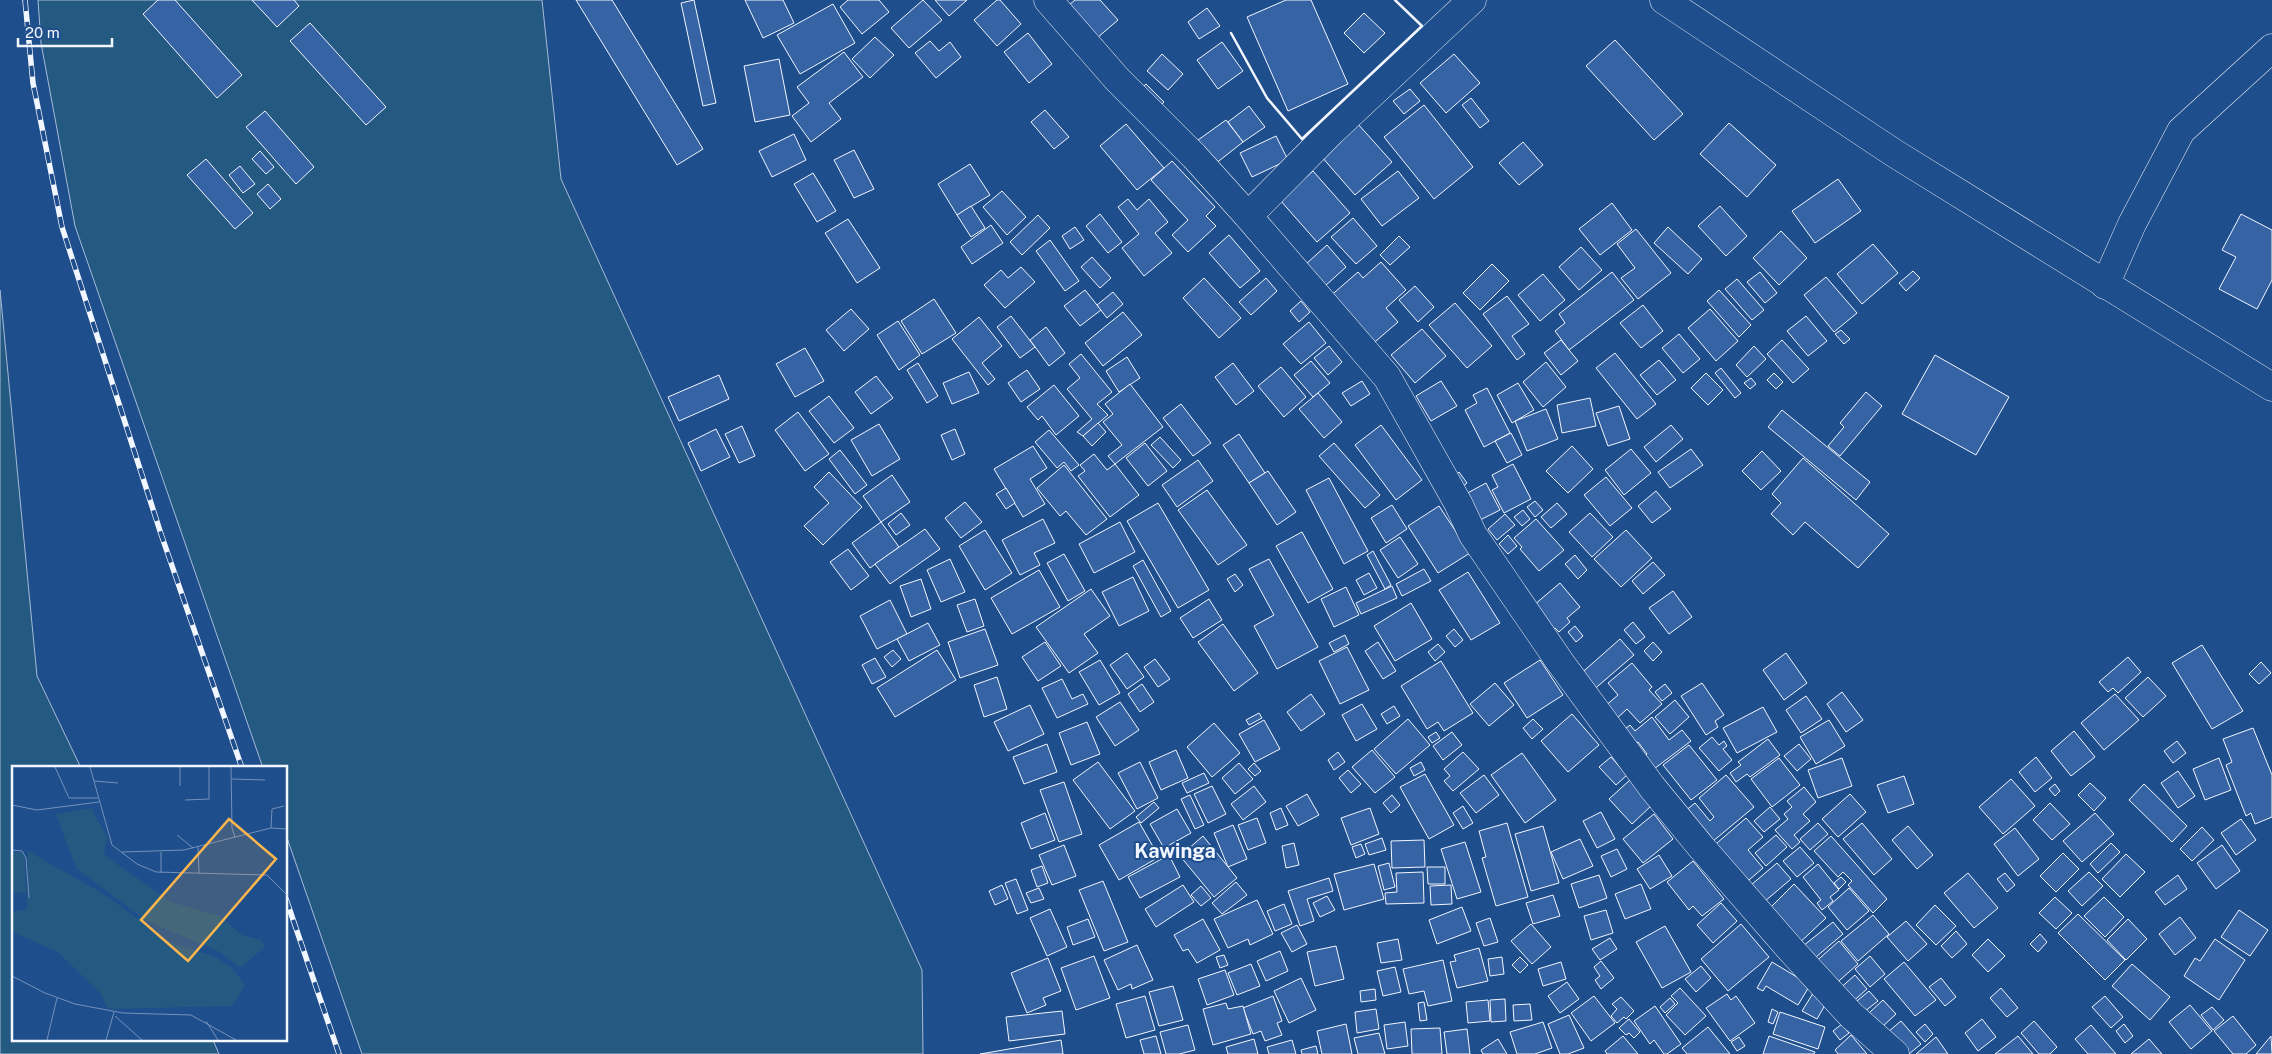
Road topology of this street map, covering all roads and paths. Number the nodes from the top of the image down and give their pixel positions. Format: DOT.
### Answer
graph roads {
  1 [pos="1048,0"];
  2 [pos="1472,0"];
  3 [pos="1664,0"];
  4 [pos="2272,48"];
  5 [pos="1248,216"];
  6 [pos="2105,284"];
  7 [pos="2272,387"];
  8 [pos="1895,1054"];
  1 -- 5 [label="street"];
  2 -- 5 [label="street"];
  3 -- 6 [label="street"];
  4 -- 6 [label="street"];
  5 -- 8 [label="street"];
  6 -- 7 [label="street"];
}
